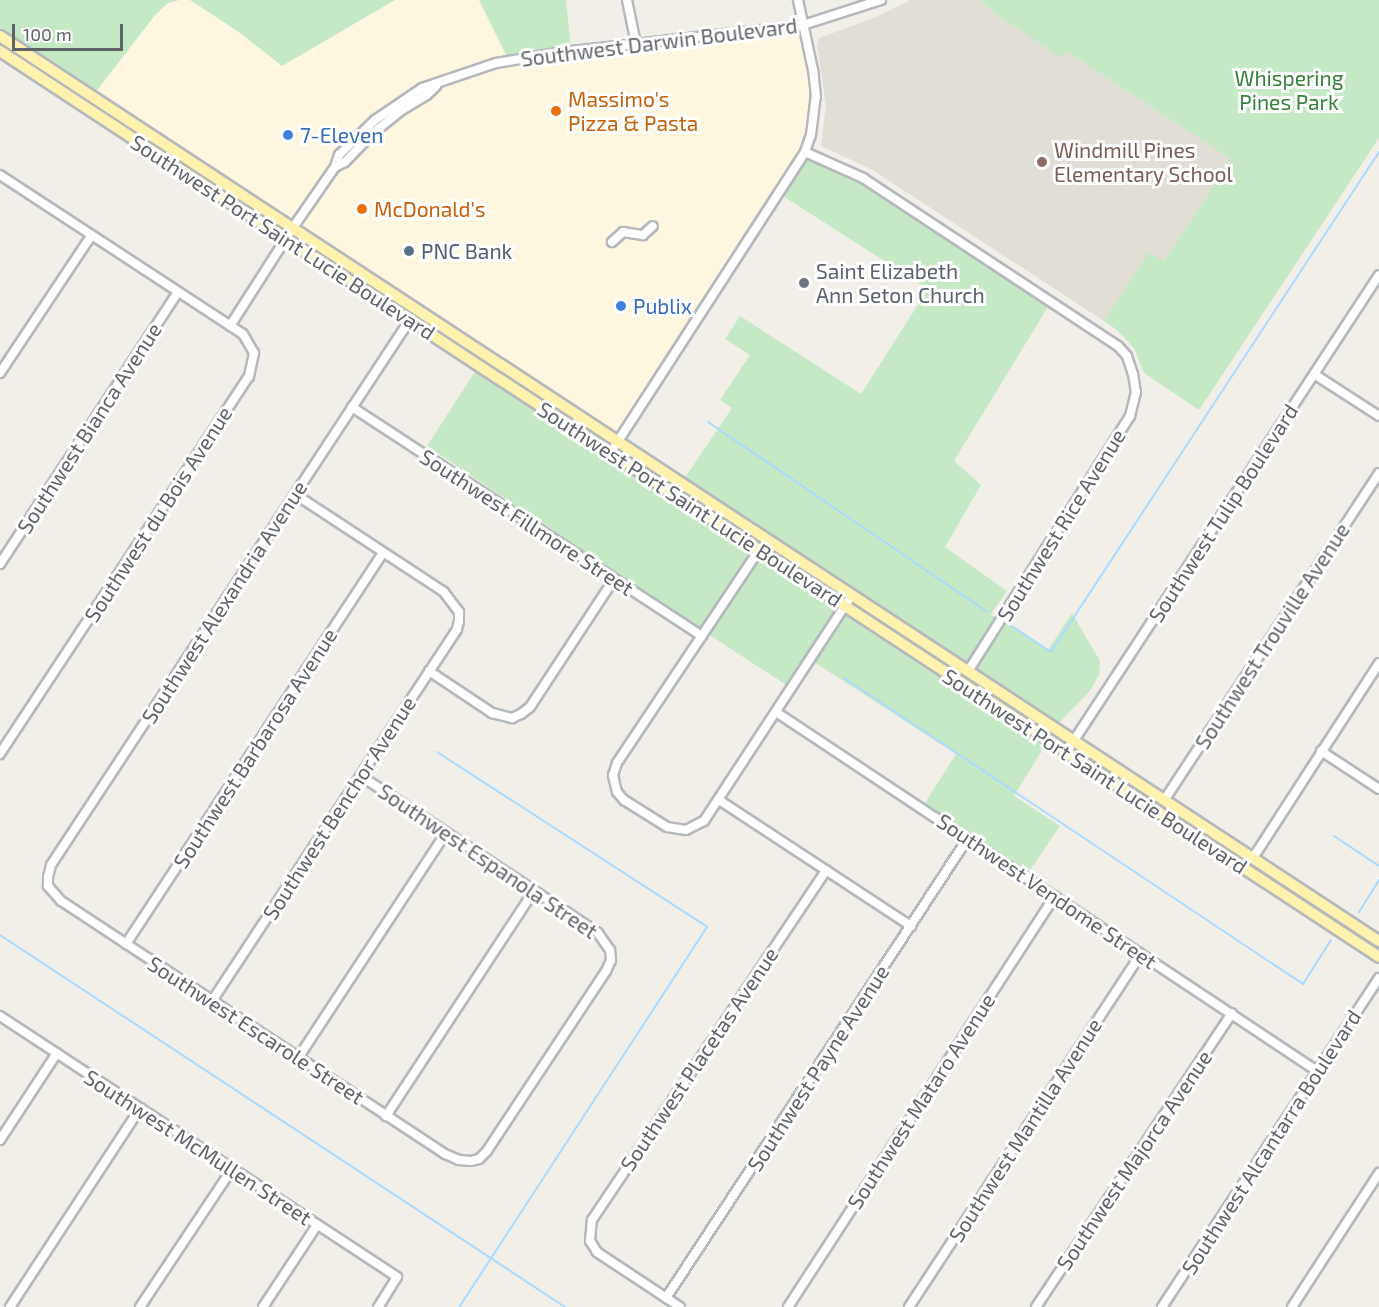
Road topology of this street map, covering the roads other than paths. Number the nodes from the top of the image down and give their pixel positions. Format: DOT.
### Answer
graph roads {
  1 [pos="627,0"];
  2 [pos="798,0"];
  3 [pos="881,0"];
  4 [pos="803,25"];
  5 [pos="0,36"];
  6 [pos="636,44"];
  7 [pos="0,51"];
  8 [pos="86,106"];
  9 [pos="114,110"];
  10 [pos="805,152"];
  11 [pos="1,179"];
  12 [pos="653,226"];
  13 [pos="292,229"];
  14 [pos="91,236"];
  15 [pos="285,240"];
  16 [pos="612,242"];
  17 [pos="1379,275"];
  18 [pos="178,292"];
  19 [pos="409,321"];
  20 [pos="439,323"];
  21 [pos="230,326"];
  22 [pos="0,373"];
  23 [pos="1314,374"];
  24 [pos="352,407"];
  25 [pos="1379,416"];
  26 [pos="618,441"];
  27 [pos="611,452"];
  28 [pos="1379,473"];
  29 [pos="295,494"];
  30 [pos="759,550"];
  31 [pos="383,553"];
  32 [pos="0,564"];
  33 [pos="614,579"];
  34 [pos="852,595"];
  35 [pos="845,606"];
  36 [pos="702,636"];
  37 [pos="1379,664"];
  38 [pos="429,671"];
  39 [pos="968,671"];
  40 [pos="776,712"];
  41 [pos="1074,740"];
  42 [pos="1067,751"];
  43 [pos="1321,751"];
  44 [pos="0,754"];
  45 [pos="361,776"];
  46 [pos="1379,789"];
  47 [pos="718,800"];
  48 [pos="1165,800"];
  49 [pos="446,833"];
  50 [pos="968,838"];
  51 [pos="1253,858"];
  52 [pos="826,870"];
  53 [pos="48,886"];
  54 [pos="534,891"];
  55 [pos="1055,896"];
  56 [pos="911,926"];
  57 [pos="1379,941"];
  58 [pos="126,944"];
  59 [pos="1141,954"];
  60 [pos="1379,957"];
  61 [pos="1379,978"];
  62 [pos="212,1001"];
  63 [pos="1232,1012"];
  64 [pos="0,1016"];
  65 [pos="57,1053"];
  66 [pos="298,1058"];
  67 [pos="1317,1071"];
  68 [pos="140,1108"];
  69 [pos="386,1116"];
  70 [pos="0,1140"];
  71 [pos="471,1161"];
  72 [pos="232,1169"];
  73 [pos="1379,1173"];
  74 [pos="317,1225"];
  75 [pos="666,1298"];
  76 [pos="10,1307"];
  77 [pos="140,1307"];
  78 [pos="263,1307"];
  79 [pos="378,1307"];
  80 [pos="680,1307"];
  81 [pos="788,1307"];
  82 [pos="909,1307"];
  83 [pos="1036,1307"];
  84 [pos="1162,1307"];
  85 [pos="1292,1307"];
  1 -- 6 [label="street"];
  2 -- 4 [label="street"];
  3 -- 4 [label="street, Southwest Darwin Boulevard"];
  4 -- 6 [label="street, Southwest Darwin Boulevard"];
  4 -- 10 [label="street"];
  5 -- 9 [label="main road, Southwest Port Saint Lucie Boulevard"];
  6 -- 13 [label="street, Southwest Darwin Boulevard"];
  7 -- 8 [label="main road, Southwest Port Saint Lucie Boulevard"];
  8 -- 9 [label="main road"];
  8 -- 15 [label="main road, Southwest Port Saint Lucie Boulevard"];
  9 -- 13 [label="main road, Southwest Port Saint Lucie Boulevard"];
  10 -- 26 [label="street"];
  10 -- 39 [label="street, Southwest Rice Avenue"];
  11 -- 14 [label="street, Southwest du Bois Avenue"];
  12 -- 16 [label="street"];
  13 -- 15 [label="street, Southwest Darwin Boulevard"];
  13 -- 20 [label="main road, Southwest Port Saint Lucie Boulevard"];
  14 -- 18 [label="street, Southwest du Bois Avenue"];
  14 -- 22 [label="street"];
  15 -- 19 [label="main road, Southwest Port Saint Lucie Boulevard"];
  15 -- 21 [label="street, Southwest Darwin Boulevard"];
  17 -- 23 [label="street, Southwest Tulip Boulevard"];
  18 -- 21 [label="street, Southwest du Bois Avenue"];
  18 -- 32 [label="street, Southwest Bianca Avenue"];
  19 -- 20 [label="main road"];
  19 -- 24 [label="street, Southwest Alexandria Avenue"];
  19 -- 27 [label="main road, Southwest Port Saint Lucie Boulevard"];
  20 -- 26 [label="main road, Southwest Port Saint Lucie Boulevard"];
  21 -- 44 [label="street, Southwest du Bois Avenue"];
  23 -- 25 [label="street"];
  23 -- 41 [label="street, Southwest Tulip Boulevard"];
  24 -- 29 [label="street, Southwest Alexandria Avenue"];
  24 -- 33 [label="street, Southwest Fillmore Street"];
  26 -- 27 [label="street"];
  26 -- 34 [label="main road, Southwest Port Saint Lucie Boulevard"];
  27 -- 30 [label="main road, Southwest Port Saint Lucie Boulevard"];
  28 -- 48 [label="street, Southwest Trouville Avenue"];
  29 -- 31 [label="street"];
  29 -- 53 [label="street, Southwest Alexandria Avenue"];
  30 -- 35 [label="main road, Southwest Port Saint Lucie Boulevard"];
  30 -- 36 [label="street"];
  31 -- 38 [label="street, Southwest Benchor Avenue"];
  31 -- 58 [label="street, Southwest Barbarosa Avenue"];
  33 -- 36 [label="street, Southwest Fillmore Street"];
  33 -- 38 [label="street"];
  34 -- 35 [label="street"];
  34 -- 39 [label="main road, Southwest Port Saint Lucie Boulevard"];
  35 -- 40 [label="street"];
  35 -- 42 [label="main road, Southwest Port Saint Lucie Boulevard"];
  36 -- 47 [label="street"];
  37 -- 43 [label="street"];
  38 -- 45 [label="street, Southwest Benchor Avenue"];
  39 -- 41 [label="main road, Southwest Port Saint Lucie Boulevard"];
  40 -- 47 [label="street"];
  40 -- 50 [label="street, Southwest Vendome Street"];
  41 -- 42 [label="street, Southwest Tulip Boulevard"];
  41 -- 48 [label="main road, Southwest Port Saint Lucie Boulevard"];
  42 -- 60 [label="main road, Southwest Port Saint Lucie Boulevard"];
  43 -- 46 [label="street"];
  43 -- 51 [label="street"];
  45 -- 49 [label="street, Southwest Espanola Street"];
  45 -- 62 [label="street, Southwest Benchor Avenue"];
  47 -- 52 [label="street"];
  48 -- 51 [label="main road, Southwest Port Saint Lucie Boulevard"];
  49 -- 54 [label="street, Southwest Espanola Street"];
  49 -- 66 [label="street"];
  50 -- 55 [label="street, Southwest Vendome Street"];
  50 -- 56 [label="street, Southwest Payne Avenue"];
  51 -- 57 [label="main road, Southwest Port Saint Lucie Boulevard"];
  52 -- 56 [label="street"];
  52 -- 75 [label="street, Southwest Placetas Avenue"];
  53 -- 58 [label="street, Southwest Escarole Street"];
  54 -- 69 [label="street"];
  54 -- 71 [label="street, Southwest Espanola Street"];
  55 -- 59 [label="street, Southwest Vendome Street"];
  55 -- 81 [label="street, Southwest Mataro Avenue"];
  56 -- 75 [label="street, Southwest Payne Avenue"];
  58 -- 62 [label="street, Southwest Escarole Street"];
  59 -- 63 [label="street, Southwest Vendome Street"];
  59 -- 82 [label="street, Southwest Mantilla Avenue"];
  61 -- 67 [label="street, Southwest Alcantarra Boulevard"];
  62 -- 66 [label="street, Southwest Escarole Street"];
  63 -- 67 [label="street, Southwest Vendome Street"];
  63 -- 83 [label="street, Southwest Majorca Avenue"];
  64 -- 65 [label="street, Southwest McMullen Street"];
  65 -- 68 [label="street, Southwest McMullen Street"];
  65 -- 70 [label="street"];
  66 -- 69 [label="street, Southwest Escarole Street"];
  67 -- 84 [label="street, Southwest Alcantarra Boulevard"];
  68 -- 72 [label="street, Southwest McMullen Street"];
  68 -- 76 [label="street"];
  69 -- 71 [label="street, Southwest Escarole Street"];
  72 -- 74 [label="street, Southwest McMullen Street"];
  72 -- 77 [label="street"];
  73 -- 85 [label="street"];
  74 -- 78 [label="street"];
  74 -- 79 [label="street, Southwest McMullen Street"];
  75 -- 80 [label="street"];
}
